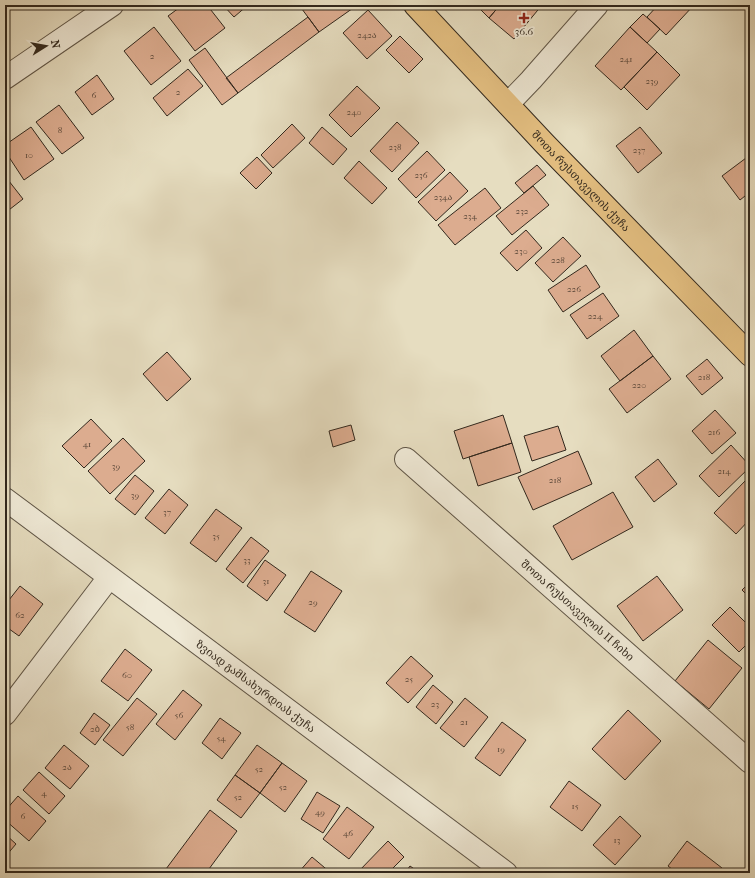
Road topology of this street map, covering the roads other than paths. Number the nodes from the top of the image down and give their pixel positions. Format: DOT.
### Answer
graph roads {
  1 [pos="112,5"];
  2 [pos="415,5"];
  3 [pos="597,5"];
  4 [pos="5,78"];
  5 [pos="508,104"];
  6 [pos="750,355"];
  7 [pos="406,459"];
  8 [pos="5,499"];
  9 [pos="111,579"];
  10 [pos="5,714"];
  11 [pos="750,762"];
  12 [pos="506,873"];
  1 -- 4 [label="street"];
  2 -- 5 [label="main road, შოთა რუსთაველის ქუჩა"];
  3 -- 5 [label="street"];
  5 -- 6 [label="main road, შოთა რუსთაველის ქუჩა"];
  7 -- 11 [label="street, შოთა რუსთაველის II ჩიხი"];
  8 -- 9 [label="street, ზვიად გამსახურდიას ქუჩა"];
  9 -- 10 [label="street"];
  9 -- 12 [label="street, ზვიად გამსახურდიას ქუჩა"];
}
